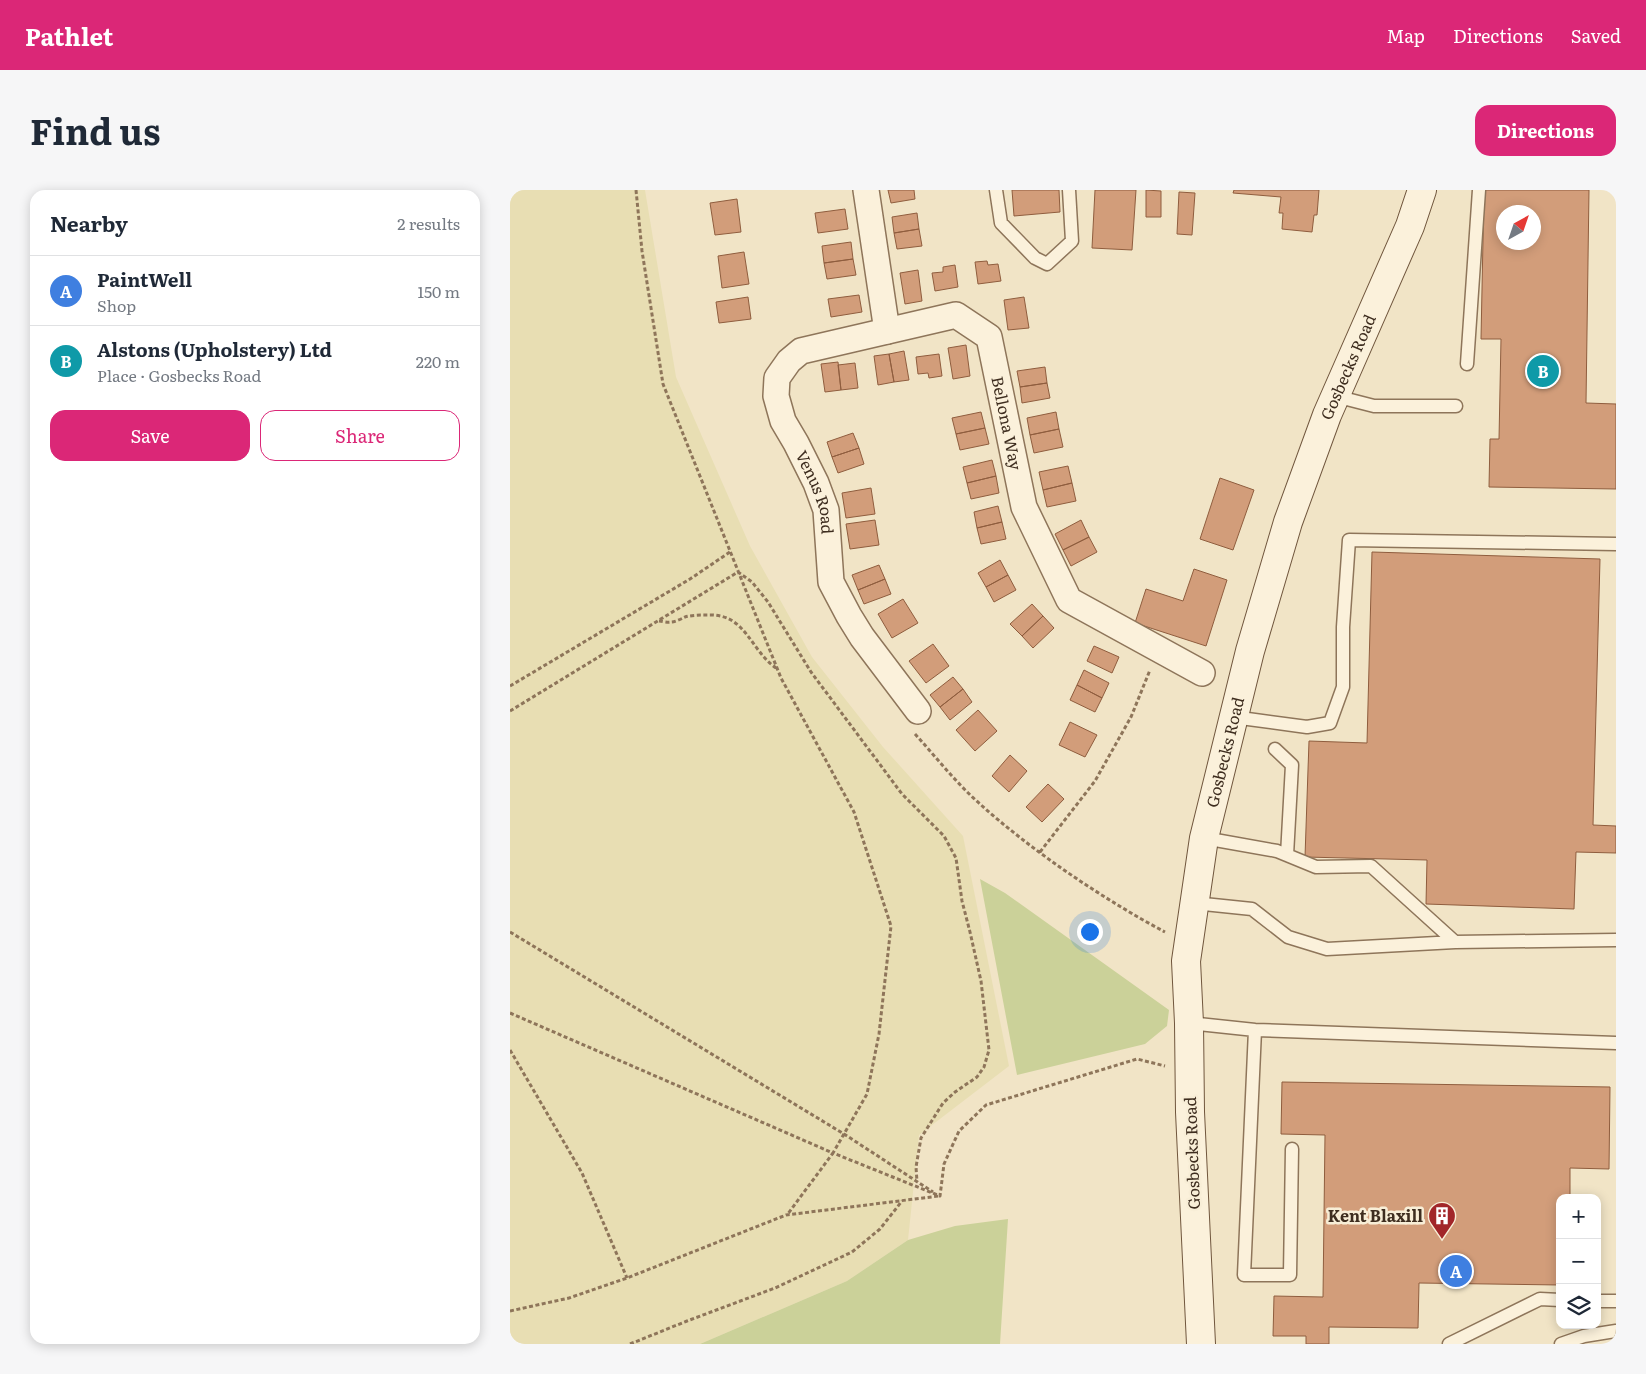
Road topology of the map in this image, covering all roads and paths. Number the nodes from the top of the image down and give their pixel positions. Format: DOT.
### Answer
graph roads {
  1 [pos="636,190"];
  2 [pos="866,190"];
  3 [pos="996,190"];
  4 [pos="1070,190"];
  5 [pos="1422,190"];
  6 [pos="1479,190"];
  7 [pos="887,331"];
  8 [pos="1467,364"];
  9 [pos="1335,396"];
  10 [pos="1456,406"];
  11 [pos="1616,544"];
  12 [pos="730,552"];
  13 [pos="738,572"];
  14 [pos="659,621"];
  15 [pos="1161,650"];
  16 [pos="776,668"];
  17 [pos="1202,673"];
  18 [pos="510,686"];
  19 [pos="510,711"];
  20 [pos="918,711"];
  21 [pos="1233,717"];
  22 [pos="1274,749"];
  23 [pos="1204,838"];
  24 [pos="1040,852"];
  25 [pos="1287,855"];
  26 [pos="1194,903"];
  27 [pos="510,932"];
  28 [pos="1189,936"];
  29 [pos="1616,940"];
  30 [pos="1455,942"];
  31 [pos="510,1014"];
  32 [pos="1189,1023"];
  33 [pos="1255,1030"];
  34 [pos="1616,1042"];
  35 [pos="510,1050"];
  36 [pos="1189,1072"];
  37 [pos="844,1134"];
  38 [pos="1292,1149"];
  39 [pos="833,1153"];
  40 [pos="917,1182"];
  41 [pos="940,1196"];
  42 [pos="902,1201"];
  43 [pos="786,1215"];
  44 [pos="627,1278"];
  45 [pos="1556,1300"];
  46 [pos="1601,1301"];
  47 [pos="1616,1301"];
  48 [pos="510,1311"];
  49 [pos="1616,1333"];
  50 [pos="630,1344"];
  51 [pos="1201,1344"];
  52 [pos="1449,1344"];
  53 [pos="1561,1344"];
  54 [pos="1615,1344"];
  1 -- 12 [label="path"];
  2 -- 7 [label="street"];
  3 -- 4 [label="lane"];
  5 -- 9 [label="street, Gosbecks Road"];
  6 -- 8 [label="lane"];
  7 -- 15 [label="street, Bellona Way"];
  7 -- 20 [label="street, Venus Road"];
  9 -- 10 [label="lane"];
  9 -- 21 [label="street, Gosbecks Road"];
  11 -- 21 [label="lane"];
  12 -- 13 [label="path"];
  12 -- 18 [label="path"];
  13 -- 14 [label="path"];
  13 -- 16 [label="path"];
  13 -- 40 [label="path"];
  14 -- 16 [label="path"];
  14 -- 19 [label="path"];
  15 -- 17 [label="street, Bellona Way"];
  15 -- 24 [label="path"];
  16 -- 37 [label="path"];
  20 -- 24 [label="path"];
  21 -- 23 [label="street, Gosbecks Road"];
  22 -- 25 [label="lane"];
  23 -- 25 [label="lane"];
  23 -- 26 [label="street, Gosbecks Road"];
  24 -- 28 [label="path"];
  25 -- 30 [label="lane"];
  26 -- 28 [label="street, Gosbecks Road"];
  26 -- 30 [label="lane"];
  27 -- 37 [label="path"];
  28 -- 32 [label="street, Gosbecks Road"];
  29 -- 30 [label="lane"];
  31 -- 39 [label="path"];
  32 -- 33 [label="lane"];
  32 -- 36 [label="street, Gosbecks Road"];
  33 -- 34 [label="lane"];
  33 -- 38 [label="lane"];
  35 -- 44 [label="path"];
  36 -- 41 [label="path"];
  36 -- 51 [label="street, Gosbecks Road"];
  37 -- 39 [label="path"];
  37 -- 40 [label="path"];
  39 -- 41 [label="path"];
  39 -- 43 [label="path"];
  40 -- 41 [label="path"];
  41 -- 42 [label="path"];
  42 -- 43 [label="path"];
  42 -- 50 [label="path"];
  43 -- 44 [label="path"];
  44 -- 48 [label="path"];
  45 -- 52 [label="lane"];
  46 -- 47 [label="lane"];
  49 -- 53 [label="lane"];
  49 -- 54 [label="lane"];
}
